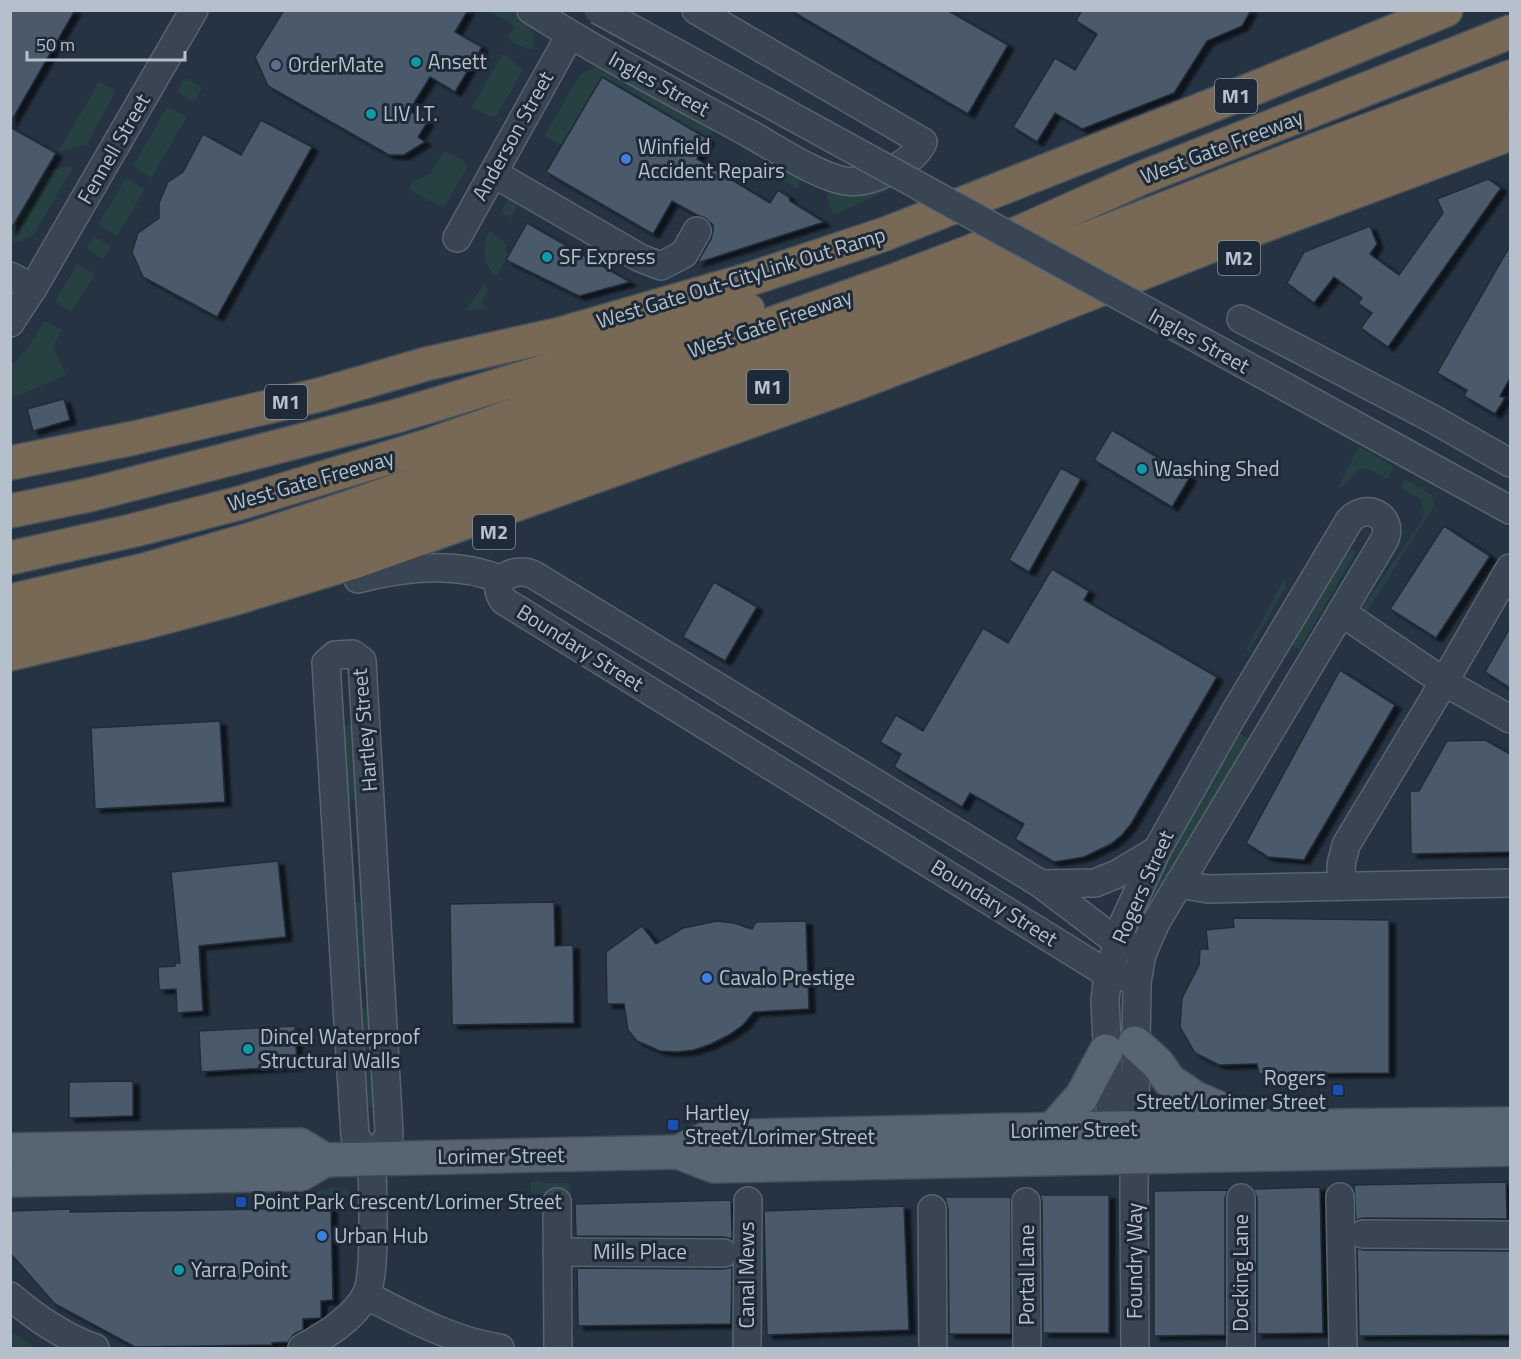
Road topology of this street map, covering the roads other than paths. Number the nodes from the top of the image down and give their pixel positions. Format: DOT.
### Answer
graph roads {
  1 [pos="194,10"];
  2 [pos="531,10"];
  3 [pos="598,10"];
  4 [pos="696,10"];
  5 [pos="1446,10"];
  6 [pos="1510,32"];
  7 [pos="570,34"];
  8 [pos="1510,77"];
  9 [pos="1510,104"];
  10 [pos="1510,134"];
  11 [pos="1510,156"];
  12 [pos="493,173"];
  13 [pos="1144,177"];
  14 [pos="697,231"];
  15 [pos="457,238"];
  16 [pos="22,282"];
  17 [pos="1242,319"];
  18 [pos="10,323"];
  19 [pos="560,334"];
  20 [pos="10,463"];
  21 [pos="1510,463"];
  22 [pos="10,484"];
  23 [pos="1510,510"];
  24 [pos="10,511"];
  25 [pos="10,558"];
  26 [pos="1510,568"];
  27 [pos="358,579"];
  28 [pos="502,580"];
  29 [pos="10,601"];
  30 [pos="1341,612"];
  31 [pos="10,628"];
  32 [pos="10,654"];
  33 [pos="1259,672"];
  34 [pos="10,674"];
  35 [pos="1444,682"];
  36 [pos="1292,693"];
  37 [pos="1510,720"];
  38 [pos="373,842"];
  39 [pos="337,845"];
  40 [pos="1157,850"];
  41 [pos="1510,883"];
  42 [pos="1041,884"];
  43 [pos="1179,884"];
  44 [pos="1342,886"];
  45 [pos="1116,941"];
  46 [pos="1144,950"];
  47 [pos="1108,974"];
  48 [pos="1137,979"];
  49 [pos="382,988"];
  50 [pos="346,990"];
  51 [pos="1121,1047"];
  52 [pos="1510,1124"];
  53 [pos="1237,1127"];
  54 [pos="1051,1131"];
  55 [pos="1126,1149"];
  56 [pos="1510,1149"];
  57 [pos="10,1150"];
  58 [pos="678,1152"];
  59 [pos="325,1160"];
  60 [pos="372,1160"];
  61 [pos="10,1180"];
  62 [pos="1340,1197"];
  63 [pos="1241,1198"];
  64 [pos="748,1201"];
  65 [pos="557,1202"];
  66 [pos="1026,1202"];
  67 [pos="932,1209"];
  68 [pos="1363,1234"];
  69 [pos="1510,1235"];
  70 [pos="557,1252"];
  71 [pos="724,1253"];
  72 [pos="366,1295"];
  73 [pos="10,1296"];
  74 [pos="95,1348"];
  75 [pos="302,1348"];
  76 [pos="500,1348"];
  77 [pos="558,1348"];
  78 [pos="747,1348"];
  79 [pos="933,1348"];
  80 [pos="1028,1348"];
  81 [pos="1135,1348"];
  82 [pos="1241,1348"];
  83 [pos="1343,1348"];
  1 -- 16 [label="street, Fennell Street"];
  2 -- 7 [label="street, Ingles Street"];
  3 -- 23 [label="street, Ingles Street, bridge"];
  4 -- 7 [label="street, Ingles Street"];
  5 -- 19 [label="highway, West Gate Out-CityLink Out Ramp / M1"];
  6 -- 13 [label="highway, West Gate Freeway / M1"];
  7 -- 12 [label="street, Anderson Street"];
  8 -- 29 [label="highway"];
  9 -- 31 [label="highway, M1"];
  10 -- 32 [label="highway"];
  11 -- 27 [label="highway, M2"];
  12 -- 14 [label="street"];
  12 -- 15 [label="street, Anderson Street"];
  13 -- 24 [label="highway"];
  13 -- 25 [label="highway, West Gate Freeway / M1"];
  16 -- 18 [label="street, Fennell Street"];
  17 -- 21 [label="street, Ingles Street"];
  19 -- 20 [label="highway, West Gate Out-CityLink Out Ramp / M1"];
  19 -- 22 [label="highway"];
  26 -- 35 [label="street"];
  27 -- 28 [label="street"];
  27 -- 34 [label="highway, M2"];
  28 -- 42 [label="street, Boundary Street"];
  28 -- 47 [label="street, Boundary Street"];
  30 -- 33 [label="street, Rogers Street"];
  30 -- 35 [label="street"];
  30 -- 36 [label="street, Rogers Street"];
  33 -- 36 [label="street"];
  33 -- 40 [label="street, Rogers Street"];
  35 -- 37 [label="street"];
  35 -- 44 [label="street"];
  36 -- 43 [label="street, Rogers Street"];
  38 -- 39 [label="street"];
  38 -- 39 [label="street, Hartley Street"];
  38 -- 49 [label="street, Hartley Street"];
  39 -- 50 [label="street, Hartley Street"];
  40 -- 42 [label="street"];
  40 -- 45 [label="street, Rogers Street"];
  41 -- 44 [label="street"];
  42 -- 45 [label="street, Boundary Street"];
  43 -- 44 [label="street"];
  43 -- 46 [label="street, Rogers Street"];
  45 -- 46 [label="street, Boundary Street"];
  45 -- 47 [label="street, Rogers Street"];
  46 -- 48 [label="street, Rogers Street"];
  47 -- 48 [label="street, Boundary Street"];
  47 -- 51 [label="street, Rogers Street"];
  48 -- 51 [label="street, Rogers Street"];
  49 -- 50 [label="street"];
  49 -- 60 [label="street, Hartley Street"];
  50 -- 60 [label="street, Hartley Street"];
  51 -- 53 [label="main road"];
  51 -- 54 [label="main road"];
  51 -- 55 [label="street, Rogers Street"];
  52 -- 53 [label="main road, Lorimer Street"];
  53 -- 55 [label="main road, Lorimer Street"];
  54 -- 55 [label="main road, Lorimer Street"];
  54 -- 58 [label="main road, Lorimer Street"];
  55 -- 56 [label="main road, Lorimer Street"];
  55 -- 58 [label="main road, Lorimer Street"];
  55 -- 81 [label="street, Foundry Way"];
  57 -- 59 [label="main road"];
  58 -- 60 [label="main road, Lorimer Street"];
  59 -- 60 [label="main road, Lorimer Street"];
  59 -- 61 [label="main road, Lorimer Street"];
  60 -- 72 [label="street"];
  62 -- 83 [label="street"];
  63 -- 82 [label="street, Docking Lane"];
  64 -- 78 [label="street, Canal Mews"];
  65 -- 70 [label="street"];
  66 -- 80 [label="street, Portal Lane"];
  67 -- 79 [label="street"];
  68 -- 69 [label="street"];
  70 -- 71 [label="street, Mills Place"];
  70 -- 77 [label="street"];
  72 -- 75 [label="street"];
  72 -- 76 [label="street"];
  73 -- 74 [label="street"];
}
